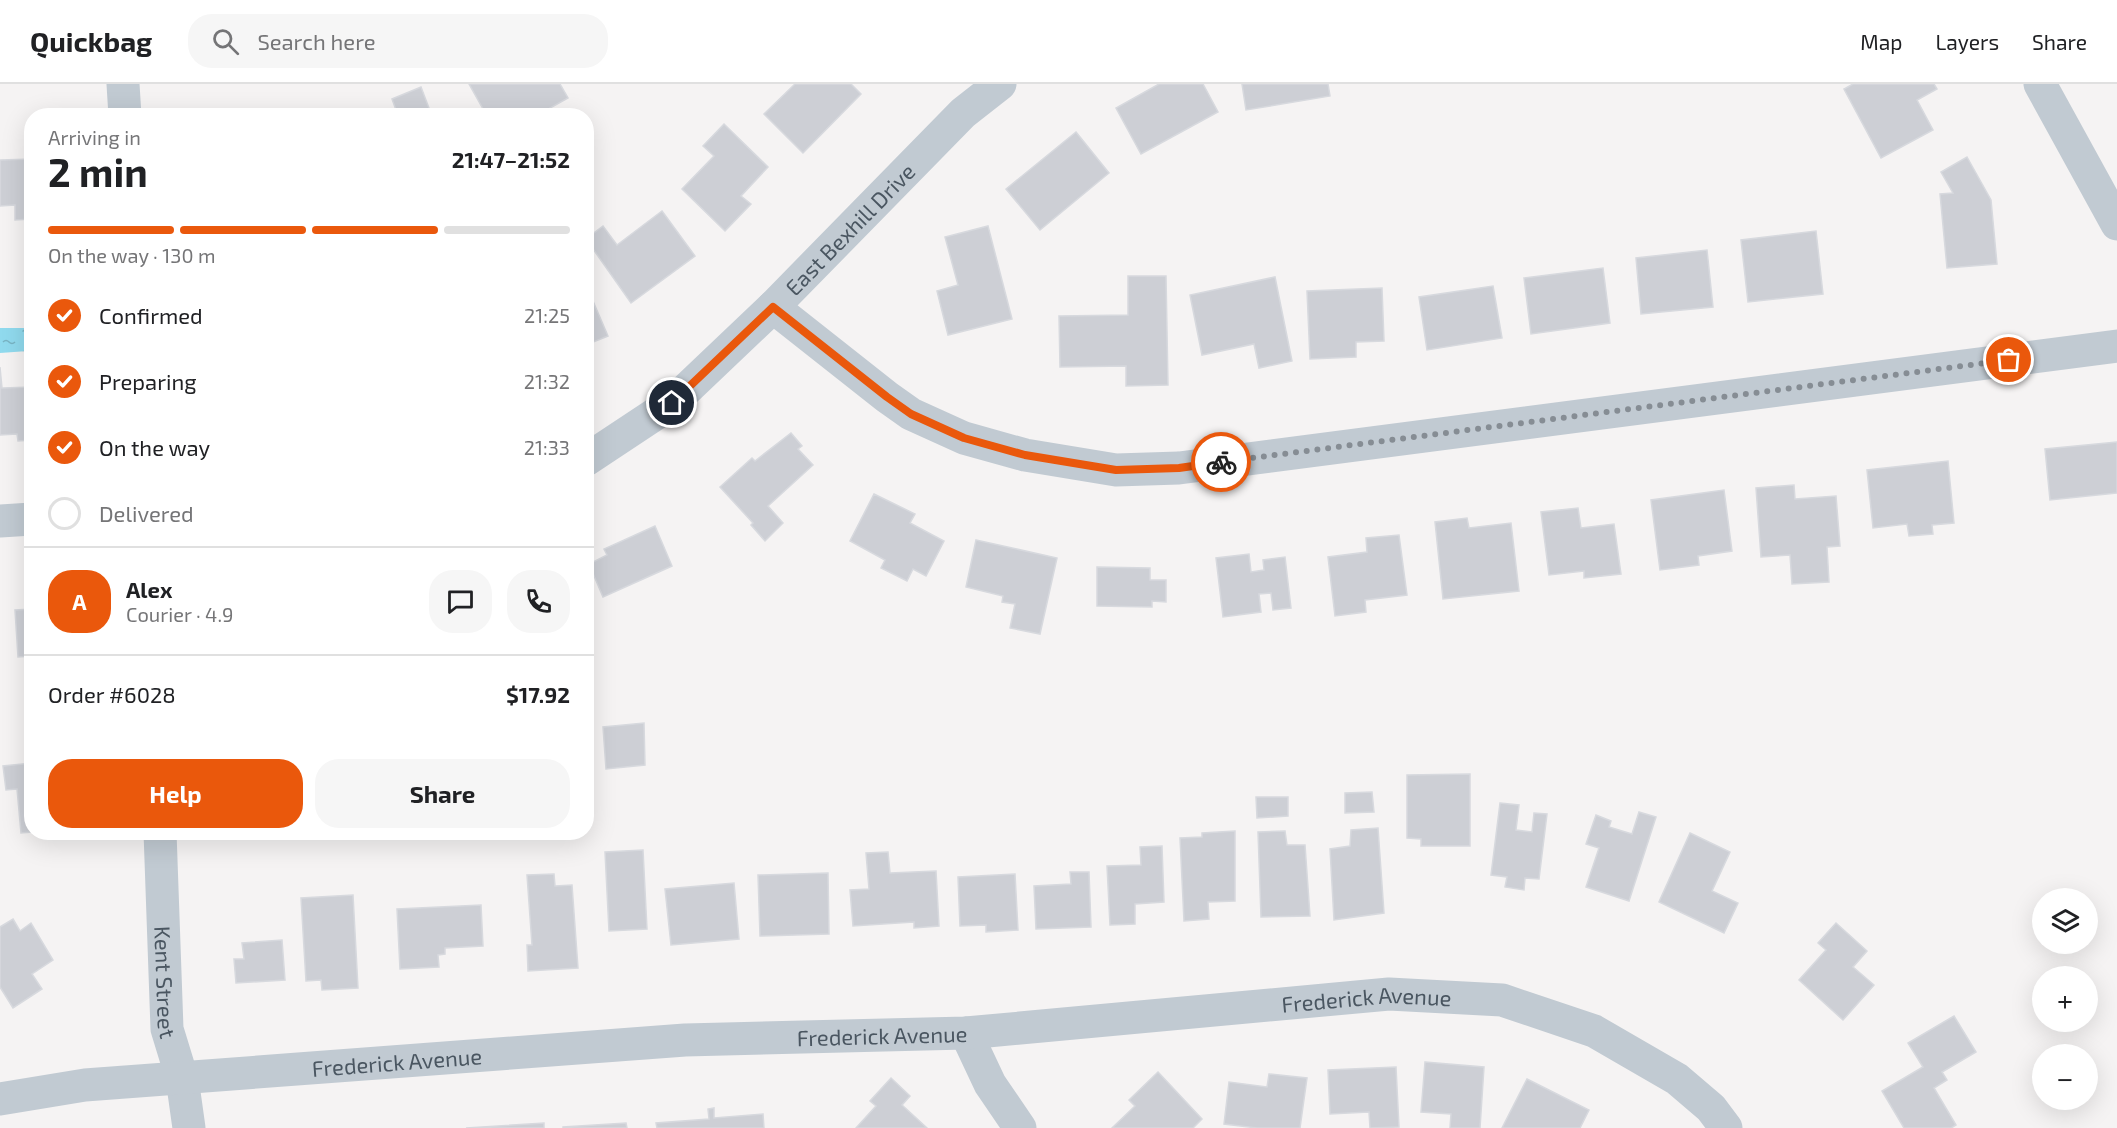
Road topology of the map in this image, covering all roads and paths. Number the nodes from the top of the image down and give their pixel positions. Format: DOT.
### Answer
graph roads {
  1 [pos="123,84"];
  2 [pos="1000,84"];
  3 [pos="2040,84"];
  4 [pos="124,108"];
  5 [pos="2117,224"];
  6 [pos="773,307"];
  7 [pos="2117,346"];
  8 [pos="594,455"];
  9 [pos="24,520"];
  10 [pos="0,521"];
  11 [pos="160,840"];
  12 [pos="966,1034"];
  13 [pos="182,1078"];
  14 [pos="0,1099"];
  15 [pos="189,1128"];
  16 [pos="1020,1128"];
  17 [pos="1726,1128"];
  1 -- 4 [label="street"];
  2 -- 6 [label="street, East Bexhill Drive"];
  3 -- 5 [label="street"];
  6 -- 7 [label="street"];
  6 -- 8 [label="street, East Bexhill Drive"];
  9 -- 10 [label="street"];
  11 -- 13 [label="street, Kent Street"];
  12 -- 13 [label="street, Frederick Avenue"];
  12 -- 16 [label="street"];
  12 -- 17 [label="street, Frederick Avenue"];
  13 -- 14 [label="street, Frederick Avenue"];
  13 -- 15 [label="street, Kent Street"];
}
